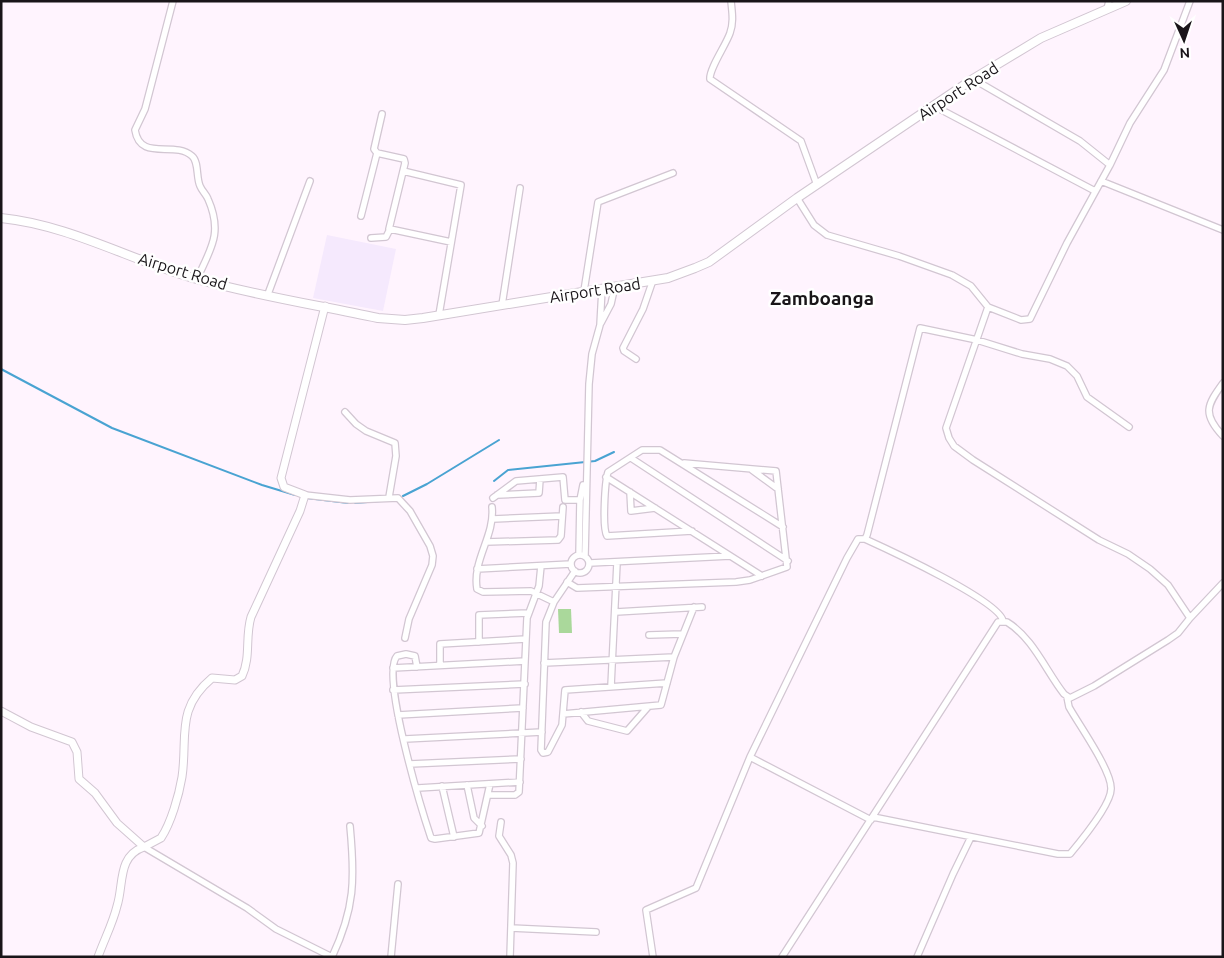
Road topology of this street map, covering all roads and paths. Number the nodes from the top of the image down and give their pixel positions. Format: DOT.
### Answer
graph roads {
  1 [pos="173,1"];
  2 [pos="731,1"];
  3 [pos="1126,1"];
  4 [pos="1190,1"];
  5 [pos="1108,5"];
  6 [pos="974,79"];
  7 [pos="934,106"];
  8 [pos="382,114"];
  9 [pos="377,153"];
  10 [pos="1110,165"];
  11 [pos="404,171"];
  12 [pos="673,174"];
  13 [pos="310,181"];
  14 [pos="1101,181"];
  15 [pos="817,185"];
  16 [pos="520,188"];
  17 [pos="1095,191"];
  18 [pos="797,198"];
  19 [pos="361,216"];
  20 [pos="1,218"];
  21 [pos="389,229"];
  22 [pos="1223,230"];
  23 [pos="372,238"];
  24 [pos="450,242"];
  25 [pos="197,279"];
  26 [pos="653,280"];
  27 [pos="616,286"];
  28 [pos="602,289"];
  29 [pos="584,292"];
  30 [pos="268,294"];
  31 [pos="502,305"];
  32 [pos="324,306"];
  33 [pos="988,307"];
  34 [pos="439,315"];
  35 [pos="600,325"];
  36 [pos="978,340"];
  37 [pos="636,360"];
  38 [pos="1223,383"];
  39 [pos="345,412"];
  40 [pos="1129,427"];
  41 [pos="1223,436"];
  42 [pos="631,458"];
  43 [pos="684,463"];
  44 [pos="751,469"];
  45 [pos="606,477"];
  46 [pos="540,479"];
  47 [pos="586,479"];
  48 [pos="778,490"];
  49 [pos="630,492"];
  50 [pos="305,494"];
  51 [pos="389,497"];
  52 [pos="580,500"];
  53 [pos="492,507"];
  54 [pos="563,507"];
  55 [pos="655,508"];
  56 [pos="562,516"];
  57 [pos="493,519"];
  58 [pos="582,527"];
  59 [pos="784,527"];
  60 [pos="692,532"];
  61 [pos="865,539"];
  62 [pos="486,542"];
  63 [pos="582,555"];
  64 [pos="730,556"];
  65 [pos="788,561"];
  66 [pos="590,563"];
  67 [pos="617,563"];
  68 [pos="571,564"];
  69 [pos="541,566"];
  70 [pos="477,568"];
  71 [pos="575,571"];
  72 [pos="762,576"];
  73 [pos="567,582"];
  74 [pos="1223,583"];
  75 [pos="617,588"];
  76 [pos="537,592"];
  77 [pos="554,602"];
  78 [pos="694,607"];
  79 [pos="702,607"];
  80 [pos="616,612"];
  81 [pos="528,613"];
  82 [pos="1190,618"];
  83 [pos="1003,621"];
  84 [pos="682,634"];
  85 [pos="649,635"];
  86 [pos="405,638"];
  87 [pos="526,639"];
  88 [pos="479,642"];
  89 [pos="674,657"];
  90 [pos="613,660"];
  91 [pos="525,661"];
  92 [pos="544,662"];
  93 [pos="440,665"];
  94 [pos="417,667"];
  95 [pos="392,668"];
  96 [pos="667,683"];
  97 [pos="525,684"];
  98 [pos="611,686"];
  99 [pos="393,690"];
  100 [pos="1067,697"];
  101 [pos="523,708"];
  102 [pos="648,708"];
  103 [pos="1,711"];
  104 [pos="581,712"];
  105 [pos="563,714"];
  106 [pos="398,715"];
  107 [pos="542,732"];
  108 [pos="522,733"];
  109 [pos="405,739"];
  110 [pos="750,758"];
  111 [pos="521,759"];
  112 [pos="410,764"];
  113 [pos="520,782"];
  114 [pos="490,784"];
  115 [pos="467,785"];
  116 [pos="442,786"];
  117 [pos="418,788"];
  118 [pos="488,795"];
  119 [pos="872,818"];
  120 [pos="501,822"];
  121 [pos="350,826"];
  122 [pos="482,826"];
  123 [pos="454,837"];
  124 [pos="971,837"];
  125 [pos="144,847"];
  126 [pos="398,884"];
  127 [pos="511,928"];
  128 [pos="596,932"];
  129 [pos="98,957"];
  130 [pos="332,957"];
  131 [pos="391,957"];
  132 [pos="510,957"];
  133 [pos="653,957"];
  134 [pos="782,957"];
  135 [pos="918,957"];
  1 -- 25 [label="street"];
  2 -- 15 [label="street"];
  3 -- 5 [label="main road, Airport Road"];
  4 -- 10 [label="street"];
  5 -- 6 [label="main road, Airport Road"];
  6 -- 7 [label="main road, Airport Road"];
  6 -- 10 [label="street"];
  7 -- 15 [label="main road, Airport Road"];
  7 -- 17 [label="street"];
  8 -- 9 [label="street"];
  9 -- 11 [label="street"];
  9 -- 19 [label="street"];
  10 -- 14 [label="street"];
  11 -- 21 [label="street"];
  11 -- 24 [label="street"];
  12 -- 29 [label="street"];
  13 -- 30 [label="street"];
  14 -- 17 [label="street"];
  14 -- 22 [label="street"];
  15 -- 18 [label="main road, Airport Road"];
  16 -- 31 [label="street"];
  17 -- 33 [label="street"];
  18 -- 26 [label="main road, Airport Road"];
  18 -- 33 [label="street"];
  20 -- 25 [label="main road, Airport Road"];
  21 -- 23 [label="street"];
  21 -- 24 [label="street"];
  24 -- 34 [label="street"];
  25 -- 30 [label="main road, Airport Road"];
  26 -- 27 [label="main road, Airport Road"];
  26 -- 37 [label="street"];
  27 -- 28 [label="main road, Airport Road"];
  27 -- 35 [label="street"];
  28 -- 29 [label="main road, Airport Road"];
  28 -- 35 [label="street"];
  29 -- 31 [label="main road, Airport Road"];
  30 -- 32 [label="main road, Airport Road"];
  31 -- 34 [label="main road, Airport Road"];
  32 -- 34 [label="main road, Airport Road"];
  32 -- 50 [label="street"];
  33 -- 36 [label="street"];
  35 -- 47 [label="street"];
  36 -- 40 [label="street"];
  36 -- 61 [label="street"];
  36 -- 82 [label="street"];
  38 -- 41 [label="street"];
  39 -- 51 [label="street"];
  42 -- 43 [label="street"];
  42 -- 45 [label="street"];
  42 -- 65 [label="street"];
  43 -- 44 [label="street"];
  43 -- 59 [label="street"];
  44 -- 48 [label="street"];
  44 -- 48 [label="street"];
  45 -- 49 [label="street"];
  45 -- 60 [label="street"];
  46 -- 46 [label="street"];
  46 -- 52 [label="street"];
  47 -- 52 [label="street"];
  47 -- 58 [label="street"];
  48 -- 59 [label="street"];
  49 -- 55 [label="street"];
  49 -- 55 [label="street"];
  50 -- 51 [label="street"];
  50 -- 125 [label="street"];
  51 -- 86 [label="street"];
  52 -- 58 [label="street"];
  53 -- 57 [label="street"];
  54 -- 56 [label="street"];
  55 -- 60 [label="street"];
  56 -- 57 [label="street"];
  56 -- 62 [label="street"];
  57 -- 62 [label="street"];
  58 -- 63 [label="street"];
  59 -- 65 [label="street"];
  60 -- 64 [label="street"];
  61 -- 83 [label="street"];
  61 -- 110 [label="street"];
  62 -- 70 [label="street"];
  63 -- 66 [label="street"];
  63 -- 68 [label="street"];
  64 -- 67 [label="street"];
  64 -- 72 [label="street"];
  65 -- 72 [label="street"];
  66 -- 67 [label="street"];
  66 -- 71 [label="street"];
  67 -- 75 [label="street"];
  68 -- 69 [label="street"];
  68 -- 71 [label="street"];
  69 -- 70 [label="street"];
  69 -- 76 [label="street"];
  70 -- 76 [label="street"];
  71 -- 73 [label="street"];
  72 -- 75 [label="street"];
  73 -- 75 [label="street"];
  73 -- 77 [label="street"];
  74 -- 82 [label="street"];
  75 -- 80 [label="street"];
  76 -- 77 [label="street"];
  76 -- 81 [label="street"];
  77 -- 92 [label="street"];
  78 -- 79 [label="street"];
  78 -- 80 [label="street"];
  78 -- 84 [label="street"];
  80 -- 90 [label="street"];
  81 -- 87 [label="street"];
  81 -- 88 [label="street"];
  82 -- 100 [label="street"];
  83 -- 100 [label="street"];
  83 -- 119 [label="street"];
  84 -- 85 [label="street"];
  84 -- 89 [label="street"];
  87 -- 88 [label="street"];
  87 -- 91 [label="street"];
  88 -- 93 [label="street"];
  89 -- 90 [label="street"];
  89 -- 96 [label="street"];
  90 -- 92 [label="street"];
  90 -- 98 [label="street"];
  91 -- 93 [label="street"];
  91 -- 97 [label="street"];
  92 -- 107 [label="street"];
  93 -- 94 [label="street"];
  94 -- 95 [label="street"];
  94 -- 95 [label="street"];
  95 -- 99 [label="street"];
  96 -- 98 [label="street"];
  96 -- 102 [label="street"];
  97 -- 99 [label="street"];
  97 -- 101 [label="street"];
  98 -- 105 [label="street"];
  99 -- 106 [label="street"];
  100 -- 124 [label="street"];
  101 -- 106 [label="street"];
  101 -- 108 [label="street"];
  102 -- 104 [label="street"];
  102 -- 104 [label="street"];
  103 -- 125 [label="street"];
  104 -- 105 [label="street"];
  105 -- 107 [label="street"];
  106 -- 109 [label="street"];
  107 -- 108 [label="street"];
  108 -- 109 [label="street"];
  108 -- 111 [label="street"];
  109 -- 112 [label="street"];
  110 -- 119 [label="street"];
  110 -- 133 [label="street"];
  111 -- 112 [label="street"];
  111 -- 113 [label="street"];
  112 -- 117 [label="street"];
  113 -- 114 [label="street"];
  113 -- 118 [label="street"];
  114 -- 115 [label="street"];
  114 -- 118 [label="street"];
  115 -- 116 [label="street"];
  115 -- 122 [label="street"];
  116 -- 117 [label="street"];
  116 -- 123 [label="street"];
  117 -- 123 [label="street"];
  118 -- 122 [label="street"];
  119 -- 124 [label="street"];
  119 -- 134 [label="street"];
  120 -- 127 [label="street"];
  121 -- 130 [label="street"];
  122 -- 123 [label="street"];
  124 -- 135 [label="street"];
  125 -- 129 [label="street"];
  125 -- 130 [label="street"];
  126 -- 131 [label="street"];
  127 -- 128 [label="street"];
  127 -- 132 [label="street"];
}
